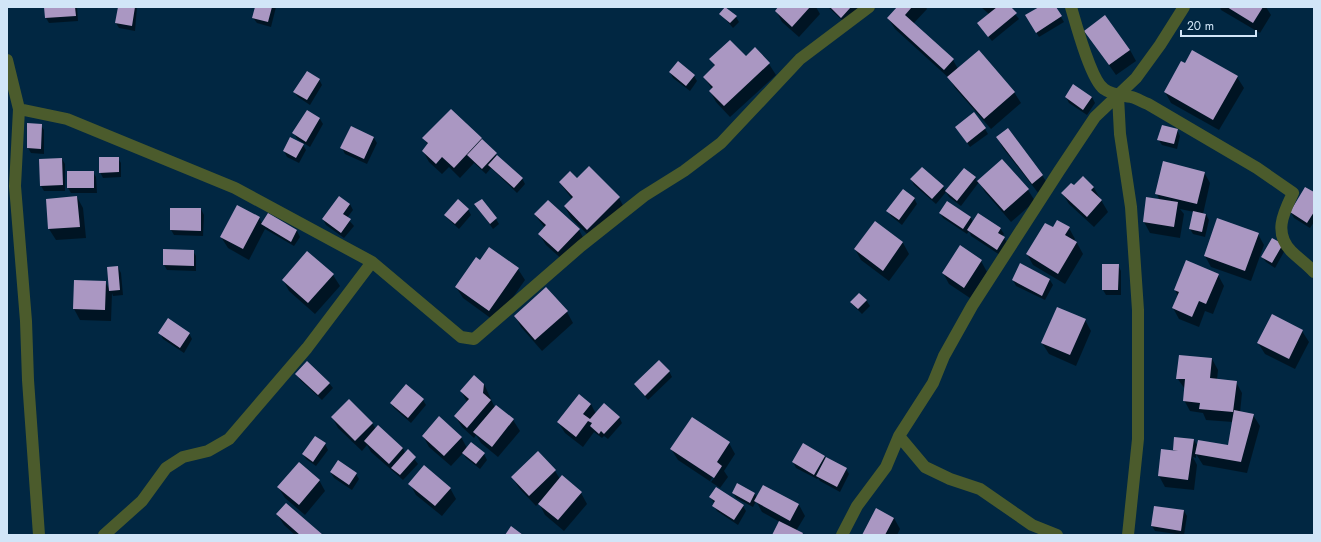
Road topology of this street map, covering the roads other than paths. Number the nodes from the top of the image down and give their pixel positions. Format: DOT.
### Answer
graph roads {
  1 [pos="869,7"];
  2 [pos="1071,7"];
  3 [pos="1184,7"];
  4 [pos="7,60"];
  5 [pos="1118,96"];
  6 [pos="20,109"];
  7 [pos="372,262"];
  8 [pos="1314,272"];
  9 [pos="900,436"];
  10 [pos="39,535"];
  11 [pos="104,535"];
  12 [pos="842,535"];
  13 [pos="1057,535"];
  14 [pos="1128,535"];
  1 -- 7 [label="street"];
  2 -- 5 [label="street"];
  3 -- 5 [label="street"];
  4 -- 6 [label="street"];
  5 -- 8 [label="street"];
  5 -- 9 [label="street"];
  5 -- 14 [label="street"];
  6 -- 7 [label="street"];
  6 -- 10 [label="street"];
  7 -- 11 [label="street"];
  9 -- 12 [label="street"];
  9 -- 13 [label="street"];
}
